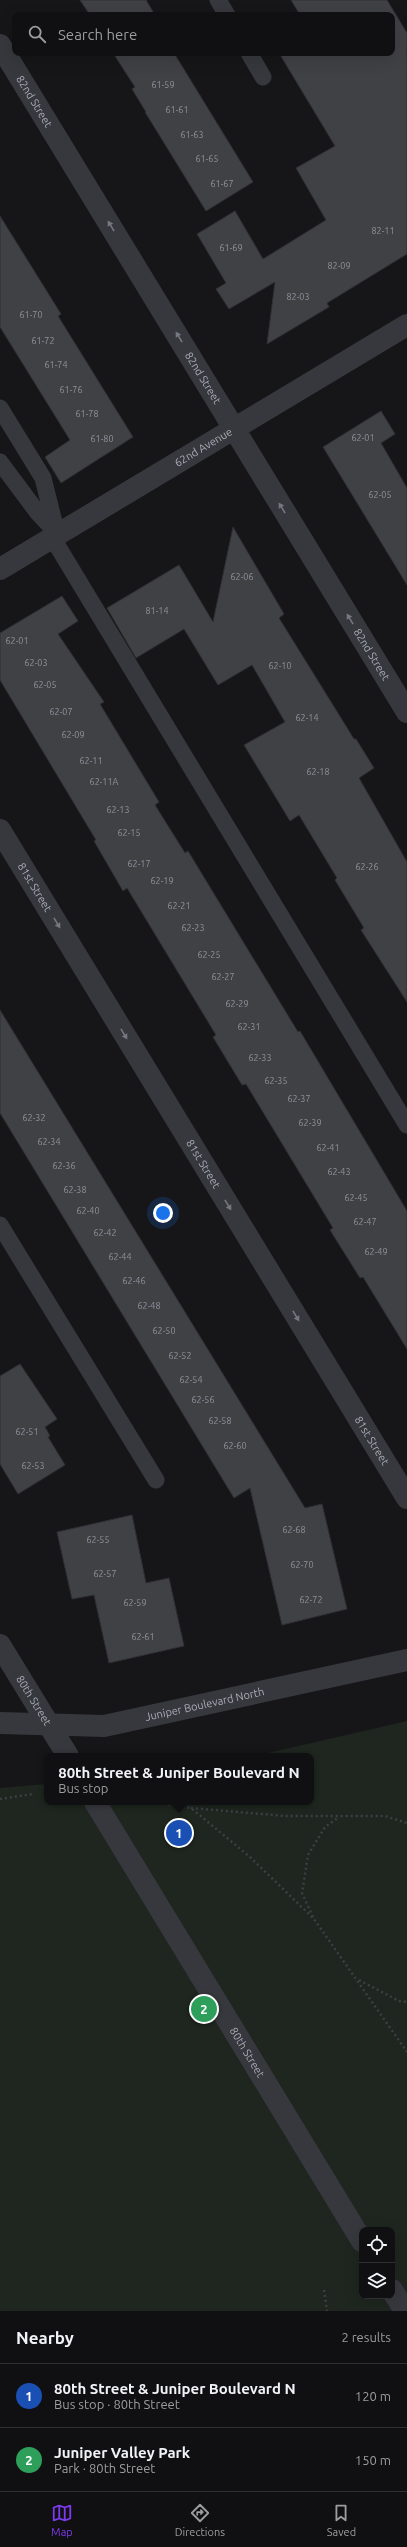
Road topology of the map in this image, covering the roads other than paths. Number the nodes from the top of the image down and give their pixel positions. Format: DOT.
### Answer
graph roads {
  1 [pos="218,0"];
  2 [pos="224,12"];
  3 [pos="0,45"];
  4 [pos="251,56"];
  5 [pos="263,76"];
  6 [pos="407,325"];
  7 [pos="0,408"];
  8 [pos="234,427"];
  9 [pos="0,462"];
  10 [pos="54,535"];
  11 [pos="0,569"];
  12 [pos="407,712"];
  13 [pos="0,830"];
  14 [pos="407,1125"];
  15 [pos="0,1225"];
  16 [pos="156,1480"];
  17 [pos="407,1498"];
  18 [pos="0,1644"];
  19 [pos="407,1660"];
  20 [pos="0,1723"];
  21 [pos="48,1724"];
  22 [pos="66,1753"];
  23 [pos="97,1805"];
  24 [pos="359,2236"];
  25 [pos="395,2295"];
  26 [pos="405,2311"];
  1 -- 2 [label="lane"];
  8 -- 3 [label="street, 82nd Street, one-way"];
  4 -- 5 [label="lane"];
  6 -- 8 [label="street, 62nd Avenue"];
  7 -- 10 [label="lane"];
  8 -- 10 [label="street, 62nd Avenue"];
  12 -- 8 [label="street, 82nd Street, one-way"];
  9 -- 10 [label="lane"];
  10 -- 11 [label="street, 62nd Avenue"];
  10 -- 14 [label="lane"];
  13 -- 17 [label="street, 81st Street, one-way"];
  15 -- 16 [label="lane"];
  18 -- 21 [label="street, 80th Street"];
  19 -- 21 [label="street, Juniper Boulevard North"];
  20 -- 21 [label="street, Juniper Boulevard North"];
  21 -- 22 [label="street, 80th Street"];
  23 -- 24 [label="street, 80th Street"];
  25 -- 26 [label="street"];
}
